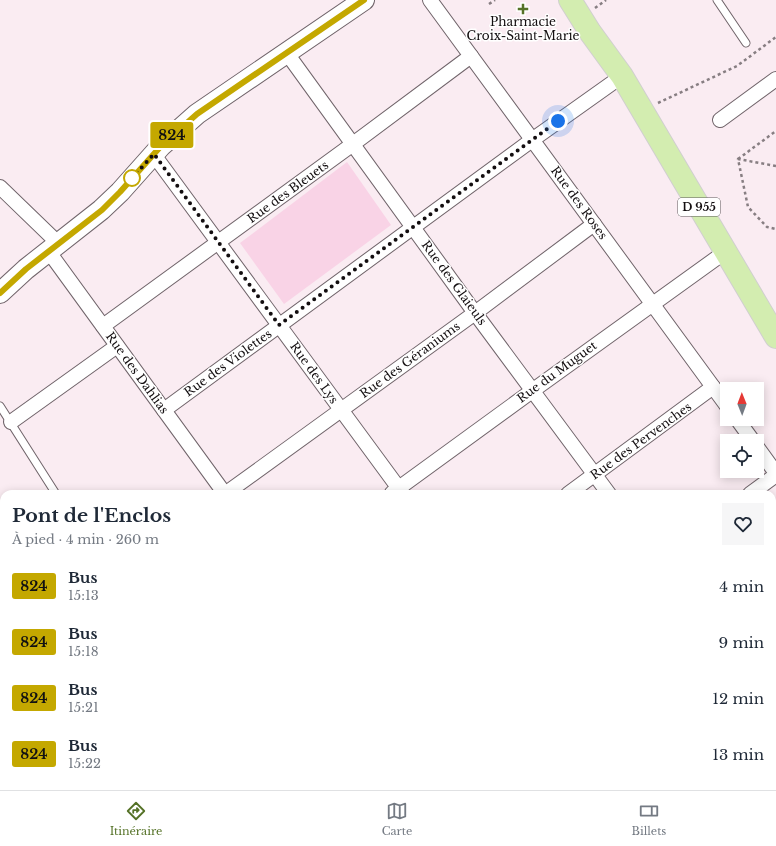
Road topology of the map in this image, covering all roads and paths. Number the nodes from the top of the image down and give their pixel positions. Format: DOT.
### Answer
graph roads {
  1 [pos="364,0"];
  2 [pos="430,0"];
  3 [pos="495,0"];
  4 [pos="570,0"];
  5 [pos="718,0"];
  6 [pos="489,4"];
  7 [pos="594,4"];
  8 [pos="776,37"];
  9 [pos="746,43"];
  10 [pos="286,52"];
  11 [pos="471,56"];
  12 [pos="622,76"];
  13 [pos="776,79"];
  14 [pos="643,110"];
  15 [pos="720,120"];
  16 [pos="776,131"];
  17 [pos="532,140"];
  18 [pos="353,144"];
  19 [pos="154,154"];
  20 [pos="738,159"];
  21 [pos="776,166"];
  22 [pos="0,187"];
  23 [pos="594,224"];
  24 [pos="413,227"];
  25 [pos="776,229"];
  26 [pos="218,243"];
  27 [pos="54,248"];
  28 [pos="725,252"];
  29 [pos="0,293"];
  30 [pos="652,304"];
  31 [pos="475,313"];
  32 [pos="279,325"];
  33 [pos="102,326"];
  34 [pos="776,337"];
  35 [pos="117,346"];
  36 [pos="713,387"];
  37 [pos="532,391"];
  38 [pos="720,396"];
  39 [pos="0,406"];
  40 [pos="164,410"];
  41 [pos="341,410"];
  42 [pos="11,422"];
  43 [pos="741,426"];
  44 [pos="748,434"];
  45 [pos="764,457"];
  46 [pos="776,474"];
  47 [pos="594,475"];
  48 [pos="54,490"];
  49 [pos="222,490"];
  50 [pos="231,490"];
  51 [pos="396,490"];
  52 [pos="400,490"];
  53 [pos="573,490"];
  54 [pos="606,490"];
  55 [pos="755,490"];
  1 -- 10 [label="street"];
  2 -- 11 [label="street, Rue des Roses"];
  3 -- 6 [label="path"];
  4 -- 12 [label="main road, D 955"];
  5 -- 9 [label="lane"];
  7 -- 12 [label="main road, D 955"];
  8 -- 14 [label="path"];
  10 -- 18 [label="street, Rue des Glaieuls"];
  10 -- 19 [label="street"];
  11 -- 17 [label="street, Rue des Roses"];
  11 -- 18 [label="street, Rue des Bleuets"];
  12 -- 14 [label="main road, D 955"];
  12 -- 17 [label="street, Rue des Violettes"];
  13 -- 15 [label="street"];
  14 -- 28 [label="main road, D 955"];
  16 -- 20 [label="path"];
  17 -- 23 [label="street, Rue des Roses"];
  17 -- 24 [label="street, Rue des Violettes"];
  18 -- 24 [label="street, Rue des Glaieuls"];
  18 -- 26 [label="street, Rue des Bleuets"];
  19 -- 26 [label="street, Rue des Lys"];
  19 -- 27 [label="street"];
  20 -- 21 [label="path"];
  20 -- 25 [label="path"];
  22 -- 27 [label="street, Rue des Dahlias"];
  23 -- 30 [label="street, Rue des Roses"];
  23 -- 31 [label="street, Rue des Géraniums"];
  24 -- 31 [label="street, Rue des Glaieuls"];
  24 -- 32 [label="street, Rue des Violettes"];
  26 -- 32 [label="street, Rue des Lys"];
  26 -- 33 [label="street, Rue des Bleuets"];
  27 -- 29 [label="street"];
  27 -- 33 [label="street, Rue des Dahlias"];
  28 -- 30 [label="street, Rue du Muguet"];
  28 -- 34 [label="main road, D 955"];
  30 -- 36 [label="street, Rue des Roses"];
  30 -- 37 [label="street, Rue du Muguet"];
  31 -- 37 [label="street, Rue des Glaieuls"];
  31 -- 41 [label="street, Rue des Géraniums"];
  32 -- 40 [label="street, Rue des Violettes"];
  32 -- 41 [label="street, Rue des Lys"];
  33 -- 35 [label="street, Rue des Dahlias"];
  35 -- 40 [label="street, Rue des Dahlias"];
  35 -- 42 [label="street"];
  36 -- 38 [label="street, Rue des Roses"];
  36 -- 47 [label="street, Rue des Pervenches"];
  37 -- 47 [label="street, Rue des Glaieuls"];
  37 -- 52 [label="street, Rue du Muguet"];
  39 -- 42 [label="lane"];
  40 -- 49 [label="street, Rue des Dahlias"];
  41 -- 50 [label="street, Rue des Géraniums"];
  41 -- 51 [label="street, Rue des Lys"];
  42 -- 48 [label="lane"];
  43 -- 44 [label="street"];
  45 -- 46 [label="street"];
  46 -- 55 [label="street"];
  47 -- 53 [label="street, Rue des Pervenches"];
  47 -- 54 [label="street, Rue des Glaieuls"];
}
